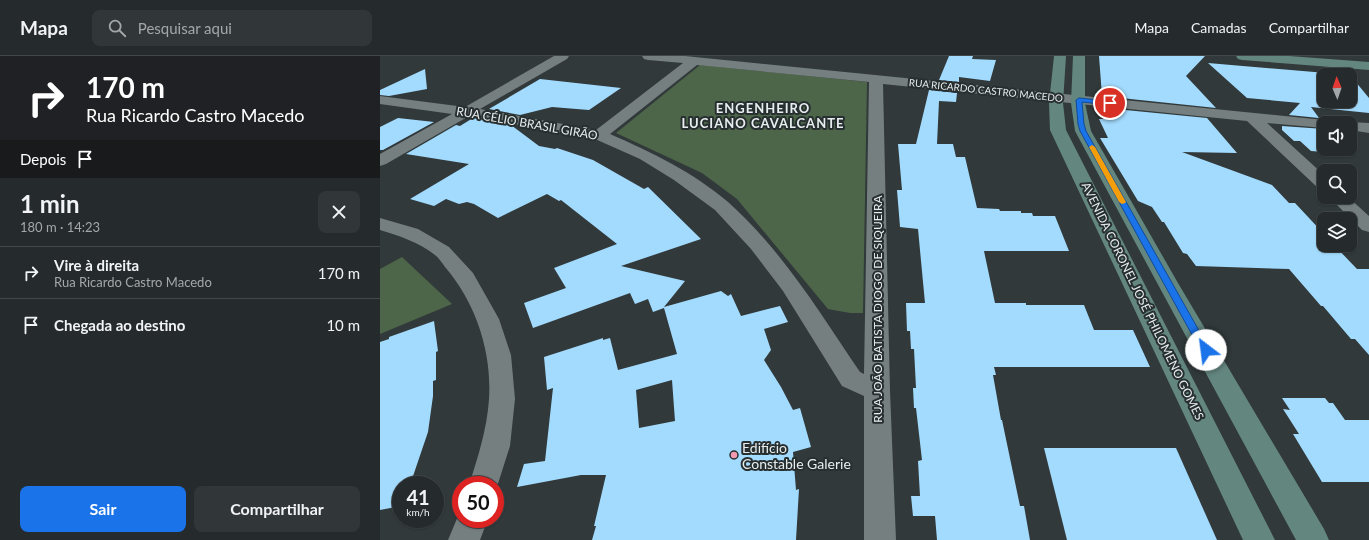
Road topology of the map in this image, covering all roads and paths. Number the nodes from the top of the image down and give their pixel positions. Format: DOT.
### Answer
graph roads {
  1 [pos="563,56"];
  2 [pos="648,56"];
  3 [pos="1060,56"];
  4 [pos="1080,56"];
  5 [pos="1242,56"];
  6 [pos="1343,56"];
  7 [pos="1283,58"];
  8 [pos="1369,58"];
  9 [pos="694,61"];
  10 [pos="1369,66"];
  11 [pos="876,79"];
  12 [pos="1057,98"];
  13 [pos="380,100"];
  14 [pos="1079,100"];
  15 [pos="466,111"];
  16 [pos="1252,117"];
  17 [pos="1317,123"];
  18 [pos="1357,127"];
  19 [pos="1369,128"];
  20 [pos="599,135"];
  21 [pos="1071,154"];
  22 [pos="1096,154"];
  23 [pos="380,161"];
  24 [pos="1317,177"];
  25 [pos="1345,204"];
  26 [pos="380,224"];
  27 [pos="1369,226"];
  28 [pos="1134,282"];
  29 [pos="1167,283"];
  30 [pos="877,391"];
  31 [pos="487,476"];
  32 [pos="469,528"];
  33 [pos="464,540"];
  34 [pos="880,540"];
  35 [pos="1260,540"];
  36 [pos="1313,540"];
  1 -- 15 [label="street"];
  2 -- 9 [label="street, RUA RICARDO CASTRO MACEDO"];
  3 -- 12 [label="main road, AVENIDA CORONEL JOSÉ PHILOMENO GOMES"];
  4 -- 14 [label="main road, AVENIDA CORONEL JOSÉ PHILOMENO GOMES"];
  5 -- 7 [label="main road"];
  6 -- 8 [label="main road"];
  7 -- 10 [label="main road"];
  9 -- 11 [label="street, RUA RICARDO CASTRO MACEDO"];
  9 -- 20 [label="street"];
  11 -- 12 [label="street, RUA RICARDO CASTRO MACEDO"];
  11 -- 30 [label="street, RUA JOÃO BATISTA DIOGO DE SIQUEIRA"];
  12 -- 14 [label="street, RUA RICARDO CASTRO MACEDO"];
  12 -- 21 [label="main road, AVENIDA CORONEL JOSÉ PHILOMENO GOMES"];
  13 -- 15 [label="street, RUA CÉLIO BRASIL GIRÃO"];
  14 -- 16 [label="street, RUA RICARDO CASTRO MACEDO"];
  14 -- 22 [label="main road, AVENIDA CORONEL JOSÉ PHILOMENO GOMES"];
  15 -- 20 [label="street, RUA CÉLIO BRASIL GIRÃO"];
  15 -- 23 [label="street"];
  16 -- 17 [label="street, RUA RICARDO CASTRO MACEDO"];
  16 -- 24 [label="street"];
  18 -- 19 [label="street"];
  20 -- 30 [label="street, RUA CÉLIO BRASIL GIRÃO"];
  21 -- 22 [label="main road"];
  21 -- 28 [label="main road, AVENIDA CORONEL JOSÉ PHILOMENO GOMES"];
  22 -- 29 [label="main road, AVENIDA CORONEL JOSÉ PHILOMENO GOMES"];
  25 -- 27 [label="street"];
  26 -- 31 [label="street"];
  28 -- 29 [label="main road"];
  28 -- 35 [label="main road, AVENIDA CORONEL JOSÉ PHILOMENO GOMES"];
  29 -- 36 [label="main road, AVENIDA CORONEL JOSÉ PHILOMENO GOMES"];
  30 -- 34 [label="street, RUA JOÃO BATISTA DIOGO DE SIQUEIRA"];
  32 -- 33 [label="street"];
}
